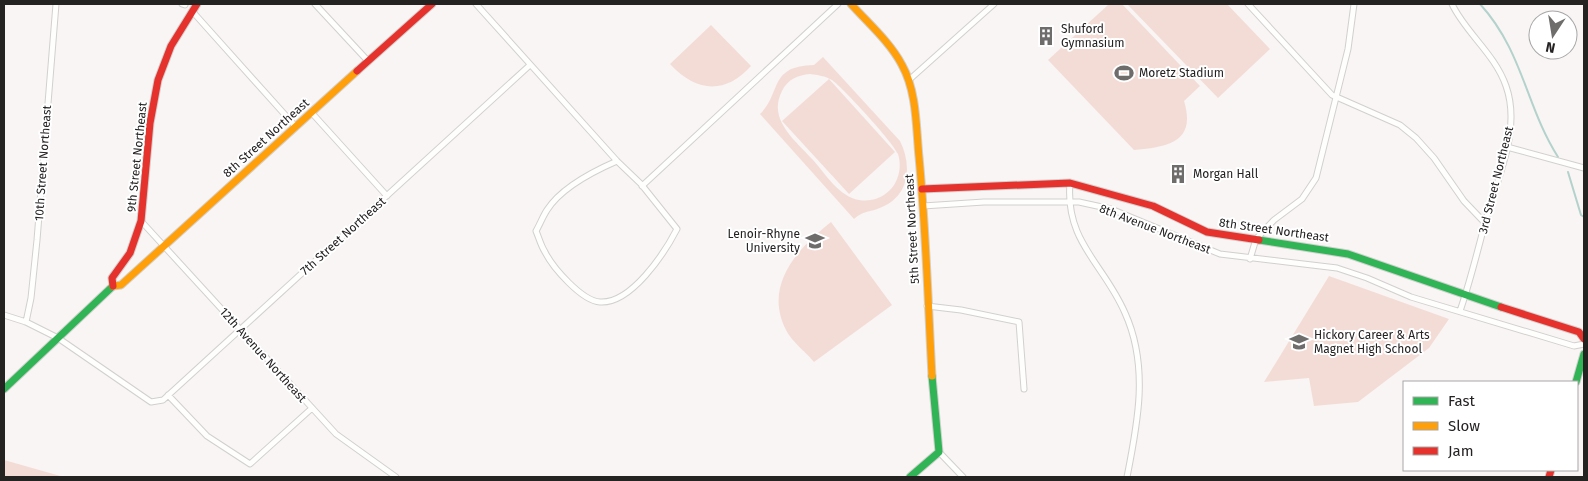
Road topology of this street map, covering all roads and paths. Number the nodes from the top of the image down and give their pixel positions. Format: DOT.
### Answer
graph roads {
  1 [pos="56,4"];
  2 [pos="197,4"];
  3 [pos="315,4"];
  4 [pos="432,4"];
  5 [pos="476,4"];
  6 [pos="838,4"];
  7 [pos="851,4"];
  8 [pos="994,4"];
  9 [pos="1248,4"];
  10 [pos="1354,4"];
  11 [pos="1452,4"];
  12 [pos="192,10"];
  13 [pos="368,61"];
  14 [pos="530,65"];
  15 [pos="909,80"];
  16 [pos="1336,97"];
  17 [pos="312,112"];
  18 [pos="296,127"];
  19 [pos="1507,147"];
  20 [pos="617,161"];
  21 [pos="1584,168"];
  22 [pos="1070,183"];
  23 [pos="642,186"];
  24 [pos="922,189"];
  25 [pos="387,196"];
  26 [pos="1069,200"];
  27 [pos="923,206"];
  28 [pos="141,221"];
  29 [pos="1485,223"];
  30 [pos="1256,239"];
  31 [pos="165,245"];
  32 [pos="1250,259"];
  33 [pos="113,286"];
  34 [pos="1466,294"];
  35 [pos="927,306"];
  36 [pos="1460,311"];
  37 [pos="4,315"];
  38 [pos="26,322"];
  39 [pos="240,329"];
  40 [pos="58,338"];
  41 [pos="1584,340"];
  42 [pos="1584,344"];
  43 [pos="1584,354"];
  44 [pos="1576,381"];
  45 [pos="4,389"];
  46 [pos="1024,389"];
  47 [pos="168,395"];
  48 [pos="311,408"];
  49 [pos="939,452"];
  50 [pos="396,477"];
  51 [pos="910,477"];
  52 [pos="963,477"];
  53 [pos="1127,477"];
  1 -- 38 [label="street, 10th Street Northeast"];
  2 -- 12 [label="street, 9th Street Northeast"];
  3 -- 13 [label="street"];
  4 -- 13 [label="street, 8th Street Northeast"];
  5 -- 14 [label="street"];
  6 -- 23 [label="street"];
  7 -- 15 [label="street, 5th Street Northeast"];
  8 -- 15 [label="street"];
  9 -- 16 [label="street"];
  10 -- 16 [label="street"];
  11 -- 19 [label="street, 3rd Street Northeast"];
  12 -- 18 [label="street"];
  12 -- 28 [label="street, 9th Street Northeast"];
  13 -- 17 [label="street, 8th Street Northeast"];
  14 -- 20 [label="street"];
  14 -- 25 [label="street, 7th Street Northeast"];
  15 -- 24 [label="street, 5th Street Northeast"];
  16 -- 29 [label="street"];
  16 -- 30 [label="street"];
  17 -- 18 [label="street, 8th Street Northeast"];
  17 -- 25 [label="street"];
  18 -- 31 [label="street, 8th Street Northeast"];
  19 -- 21 [label="street"];
  19 -- 29 [label="street, 3rd Street Northeast"];
  20 -- 23 [label="street"];
  20 -- 23 [label="street"];
  22 -- 24 [label="street, 8th Street Northeast"];
  22 -- 26 [label="street"];
  22 -- 30 [label="street, 8th Street Northeast"];
  24 -- 27 [label="street, 5th Street Northeast"];
  25 -- 39 [label="street, 7th Street Northeast"];
  26 -- 27 [label="street, 8th Avenue Northeast"];
  26 -- 32 [label="street, 8th Avenue Northeast"];
  26 -- 53 [label="street"];
  27 -- 35 [label="street, 5th Street Northeast"];
  28 -- 31 [label="street, 12th Avenue Northeast"];
  28 -- 33 [label="street, 9th Street Northeast"];
  29 -- 34 [label="street, 3rd Street Northeast"];
  30 -- 32 [label="street"];
  30 -- 34 [label="street, 8th Street Northeast"];
  31 -- 33 [label="street, 8th Street Northeast"];
  31 -- 39 [label="street, 12th Avenue Northeast"];
  32 -- 36 [label="street, 8th Avenue Northeast"];
  33 -- 40 [label="street"];
  34 -- 36 [label="street, 3rd Street Northeast"];
  34 -- 41 [label="street, 8th Street Northeast"];
  35 -- 46 [label="street"];
  35 -- 49 [label="street, 5th Street Northeast"];
  36 -- 42 [label="street, 8th Avenue Northeast"];
  37 -- 38 [label="street"];
  38 -- 40 [label="street"];
  39 -- 47 [label="street, 7th Street Northeast"];
  39 -- 48 [label="street, 12th Avenue Northeast"];
  40 -- 45 [label="street"];
  40 -- 47 [label="street, 7th Street Northeast"];
  43 -- 44 [label="street"];
  47 -- 48 [label="street"];
  48 -- 50 [label="street, 12th Avenue Northeast"];
  49 -- 51 [label="street"];
  49 -- 52 [label="street"];
}
